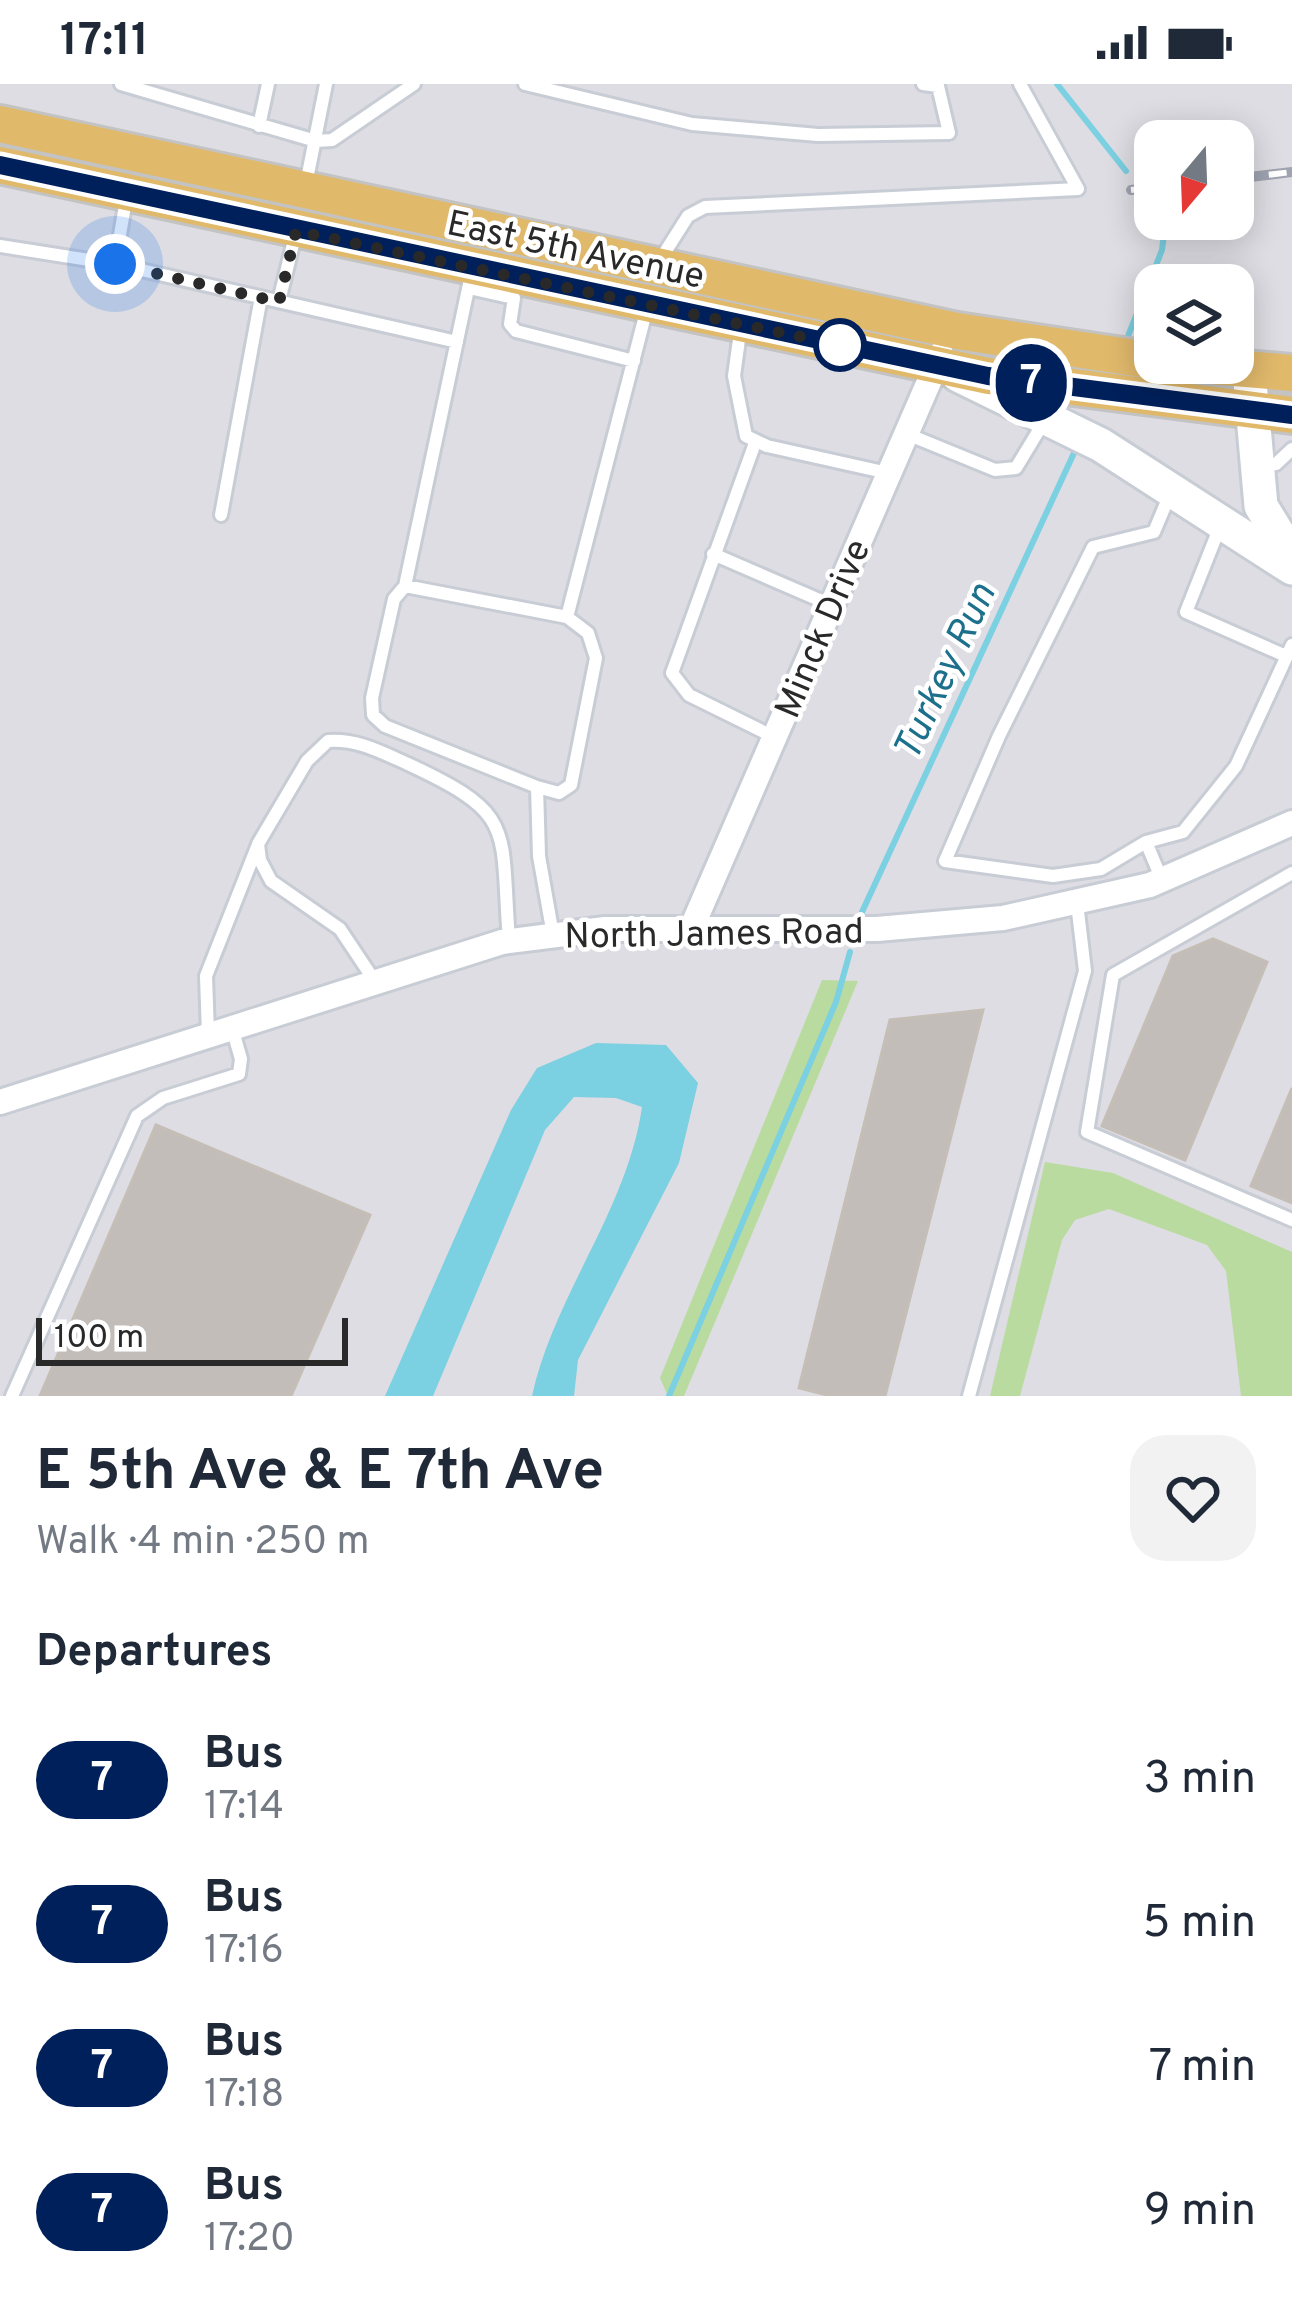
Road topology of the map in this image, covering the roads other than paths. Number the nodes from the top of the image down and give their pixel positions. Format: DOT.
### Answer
graph roads {
  1 [pos="122,84"];
  2 [pos="268,84"];
  3 [pos="326,84"];
  4 [pos="413,84"];
  5 [pos="526,84"];
  6 [pos="612,84"];
  7 [pos="923,84"];
  8 [pos="1020,84"];
  9 [pos="608,101"];
  10 [pos="0,124"];
  11 [pos="259,125"];
  12 [pos="316,142"];
  13 [pos="0,165"];
  14 [pos="304,189"];
  15 [pos="127,193"];
  16 [pos="482,227"];
  17 [pos="296,231"];
  18 [pos="0,246"];
  19 [pos="115,264"];
  20 [pos="656,266"];
  21 [pos="471,277"];
  22 [pos="261,297"];
  23 [pos="279,302"];
  24 [pos="648,304"];
  25 [pos="741,324"];
  26 [pos="943,328"];
  27 [pos="457,342"];
  28 [pos="1134,358"];
  29 [pos="634,362"];
  30 [pos="940,366"];
  31 [pos="1254,371"];
  32 [pos="1292,374"];
  33 [pos="1249,384"];
  34 [pos="1252,412"];
  35 [pos="1292,416"];
  36 [pos="1046,419"];
  37 [pos="908,434"];
  38 [pos="755,443"];
  39 [pos="1292,449"];
  40 [pos="1255,469"];
  41 [pos="888,472"];
  42 [pos="1174,487"];
  43 [pos="221,515"];
  44 [pos="1223,520"];
  45 [pos="713,554"];
  46 [pos="1292,556"];
  47 [pos="1292,568"];
  48 [pos="405,586"];
  49 [pos="831,605"];
  50 [pos="567,617"];
  51 [pos="1289,650"];
  52 [pos="774,737"];
  53 [pos="537,787"];
  54 [pos="1292,823"];
  55 [pos="1147,842"];
  56 [pos="258,844"];
  57 [pos="1292,873"];
  58 [pos="1162,880"];
  59 [pos="1077,903"];
  60 [pos="692,927"];
  61 [pos="554,936"];
  62 [pos="509,941"];
  63 [pos="1085,971"];
  64 [pos="1113,975"];
  65 [pos="374,980"];
  66 [pos="220,1030"];
  67 [pos="0,1102"];
  68 [pos="1292,1220"];
  69 [pos="12,1396"];
  70 [pos="969,1396"];
  1 -- 11 [label="lane"];
  2 -- 11 [label="lane"];
  3 -- 12 [label="lane"];
  4 -- 12 [label="lane"];
  5 -- 9 [label="lane"];
  6 -- 9 [label="lane"];
  7 -- 9 [label="lane"];
  8 -- 20 [label="lane"];
  10 -- 14 [label="main road, East 5th Avenue"];
  11 -- 12 [label="lane"];
  12 -- 14 [label="lane"];
  13 -- 15 [label="main road, East 5th Avenue"];
  14 -- 16 [label="main road, East 5th Avenue"];
  14 -- 17 [label="lane"];
  15 -- 17 [label="main road, East 5th Avenue"];
  15 -- 19 [label="lane"];
  16 -- 20 [label="main road, East 5th Avenue"];
  16 -- 21 [label="lane"];
  17 -- 21 [label="main road, East 5th Avenue"];
  17 -- 23 [label="lane"];
  18 -- 19 [label="lane"];
  19 -- 22 [label="lane"];
  20 -- 24 [label="lane"];
  20 -- 26 [label="main road, East 5th Avenue"];
  21 -- 24 [label="main road, East 5th Avenue"];
  21 -- 27 [label="lane"];
  21 -- 29 [label="lane"];
  22 -- 23 [label="lane"];
  22 -- 43 [label="lane"];
  23 -- 27 [label="lane"];
  24 -- 25 [label="main road, East 5th Avenue"];
  24 -- 29 [label="lane"];
  25 -- 30 [label="main road, East 5th Avenue"];
  25 -- 38 [label="lane"];
  26 -- 28 [label="main road, East 5th Avenue"];
  26 -- 30 [label="street, Minck Drive"];
  27 -- 48 [label="lane"];
  29 -- 50 [label="lane"];
  30 -- 34 [label="main road, East 5th Avenue"];
  30 -- 36 [label="street"];
  30 -- 37 [label="street, Minck Drive"];
  31 -- 32 [label="main road"];
  33 -- 34 [label="street"];
  34 -- 35 [label="main road, East 5th Avenue"];
  34 -- 40 [label="street"];
  36 -- 37 [label="lane"];
  36 -- 42 [label="street"];
  37 -- 41 [label="street, Minck Drive"];
  38 -- 41 [label="lane"];
  38 -- 45 [label="lane"];
  39 -- 40 [label="lane"];
  40 -- 46 [label="street"];
  41 -- 49 [label="street, Minck Drive"];
  42 -- 44 [label="street"];
  42 -- 55 [label="lane"];
  44 -- 47 [label="street"];
  44 -- 51 [label="lane"];
  45 -- 49 [label="lane"];
  45 -- 52 [label="lane"];
  48 -- 50 [label="lane"];
  48 -- 53 [label="lane"];
  49 -- 52 [label="street, Minck Drive"];
  50 -- 53 [label="lane"];
  51 -- 55 [label="lane"];
  52 -- 60 [label="street, Minck Drive"];
  53 -- 61 [label="lane"];
  54 -- 58 [label="street, North James Road"];
  55 -- 58 [label="lane"];
  56 -- 62 [label="lane"];
  56 -- 65 [label="lane"];
  56 -- 66 [label="lane"];
  57 -- 64 [label="lane"];
  58 -- 59 [label="street, North James Road"];
  59 -- 60 [label="street, North James Road"];
  59 -- 63 [label="lane"];
  60 -- 61 [label="street, North James Road"];
  61 -- 62 [label="street, North James Road"];
  62 -- 65 [label="street, North James Road"];
  63 -- 64 [label="lane"];
  63 -- 70 [label="lane"];
  64 -- 68 [label="lane"];
  65 -- 66 [label="street, North James Road"];
  66 -- 67 [label="street, North James Road"];
  66 -- 69 [label="lane"];
}
